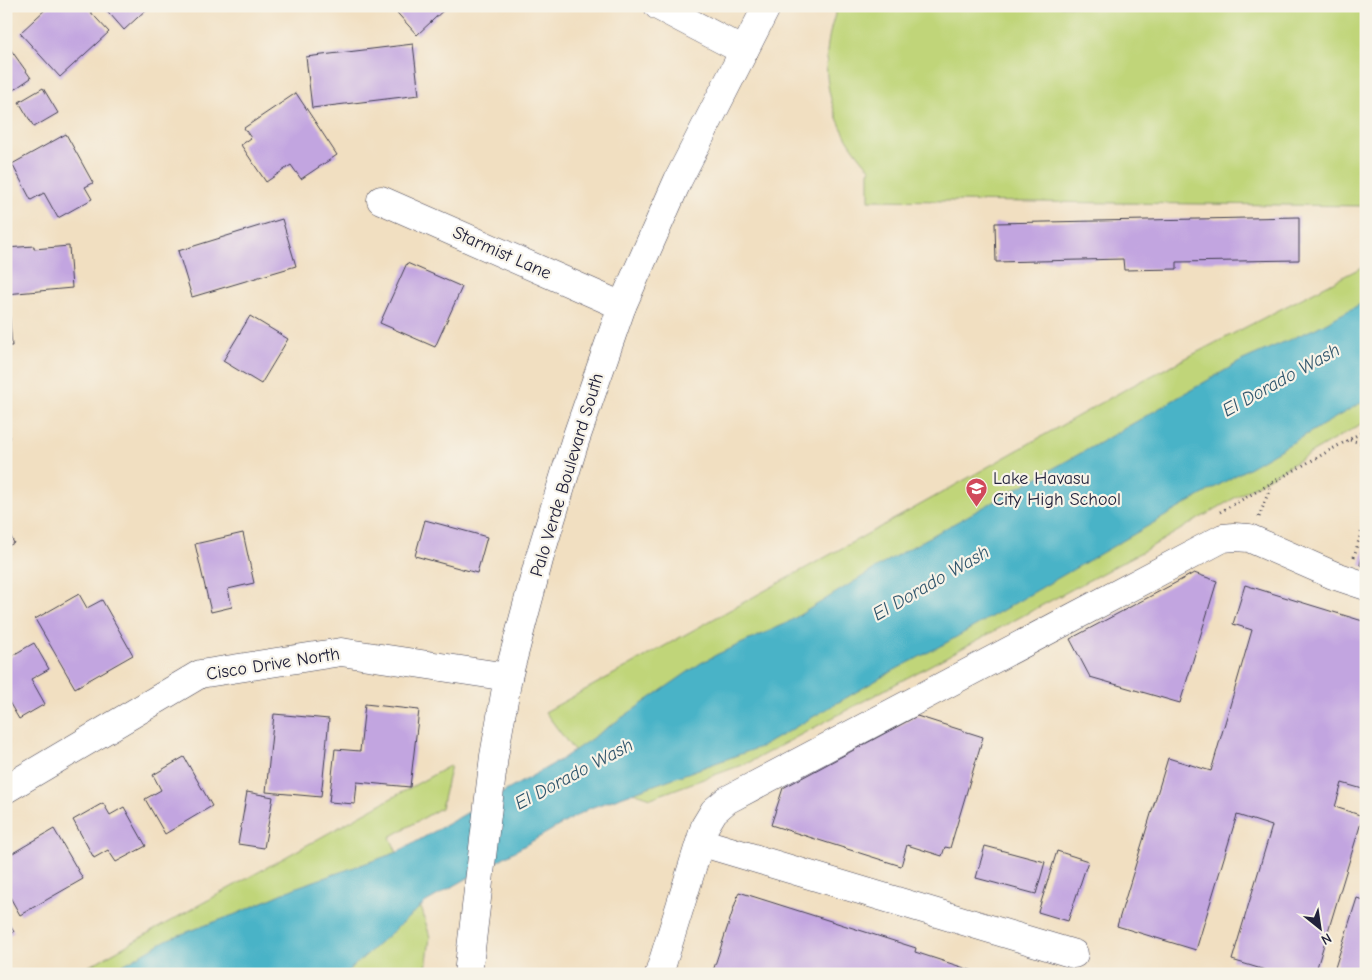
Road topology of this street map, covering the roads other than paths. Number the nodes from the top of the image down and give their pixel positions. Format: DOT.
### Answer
graph roads {
  1 [pos="658,6"];
  2 [pos="767,6"];
  3 [pos="744,50"];
  4 [pos="381,200"];
  5 [pos="622,306"];
  6 [pos="1366,586"];
  7 [pos="508,677"];
  8 [pos="6,789"];
  9 [pos="700,842"];
  10 [pos="1074,954"];
  11 [pos="468,974"];
  12 [pos="659,974"];
  1 -- 3 [label="main road"];
  2 -- 3 [label="main road, Palo Verde Boulevard South"];
  3 -- 5 [label="main road, Palo Verde Boulevard South"];
  4 -- 5 [label="main road, Starmist Lane"];
  5 -- 7 [label="main road, Palo Verde Boulevard South"];
  6 -- 9 [label="main road"];
  7 -- 8 [label="main road, Cisco Drive North"];
  7 -- 11 [label="main road, Palo Verde Boulevard South"];
  9 -- 10 [label="main road"];
  9 -- 12 [label="main road"];
}
